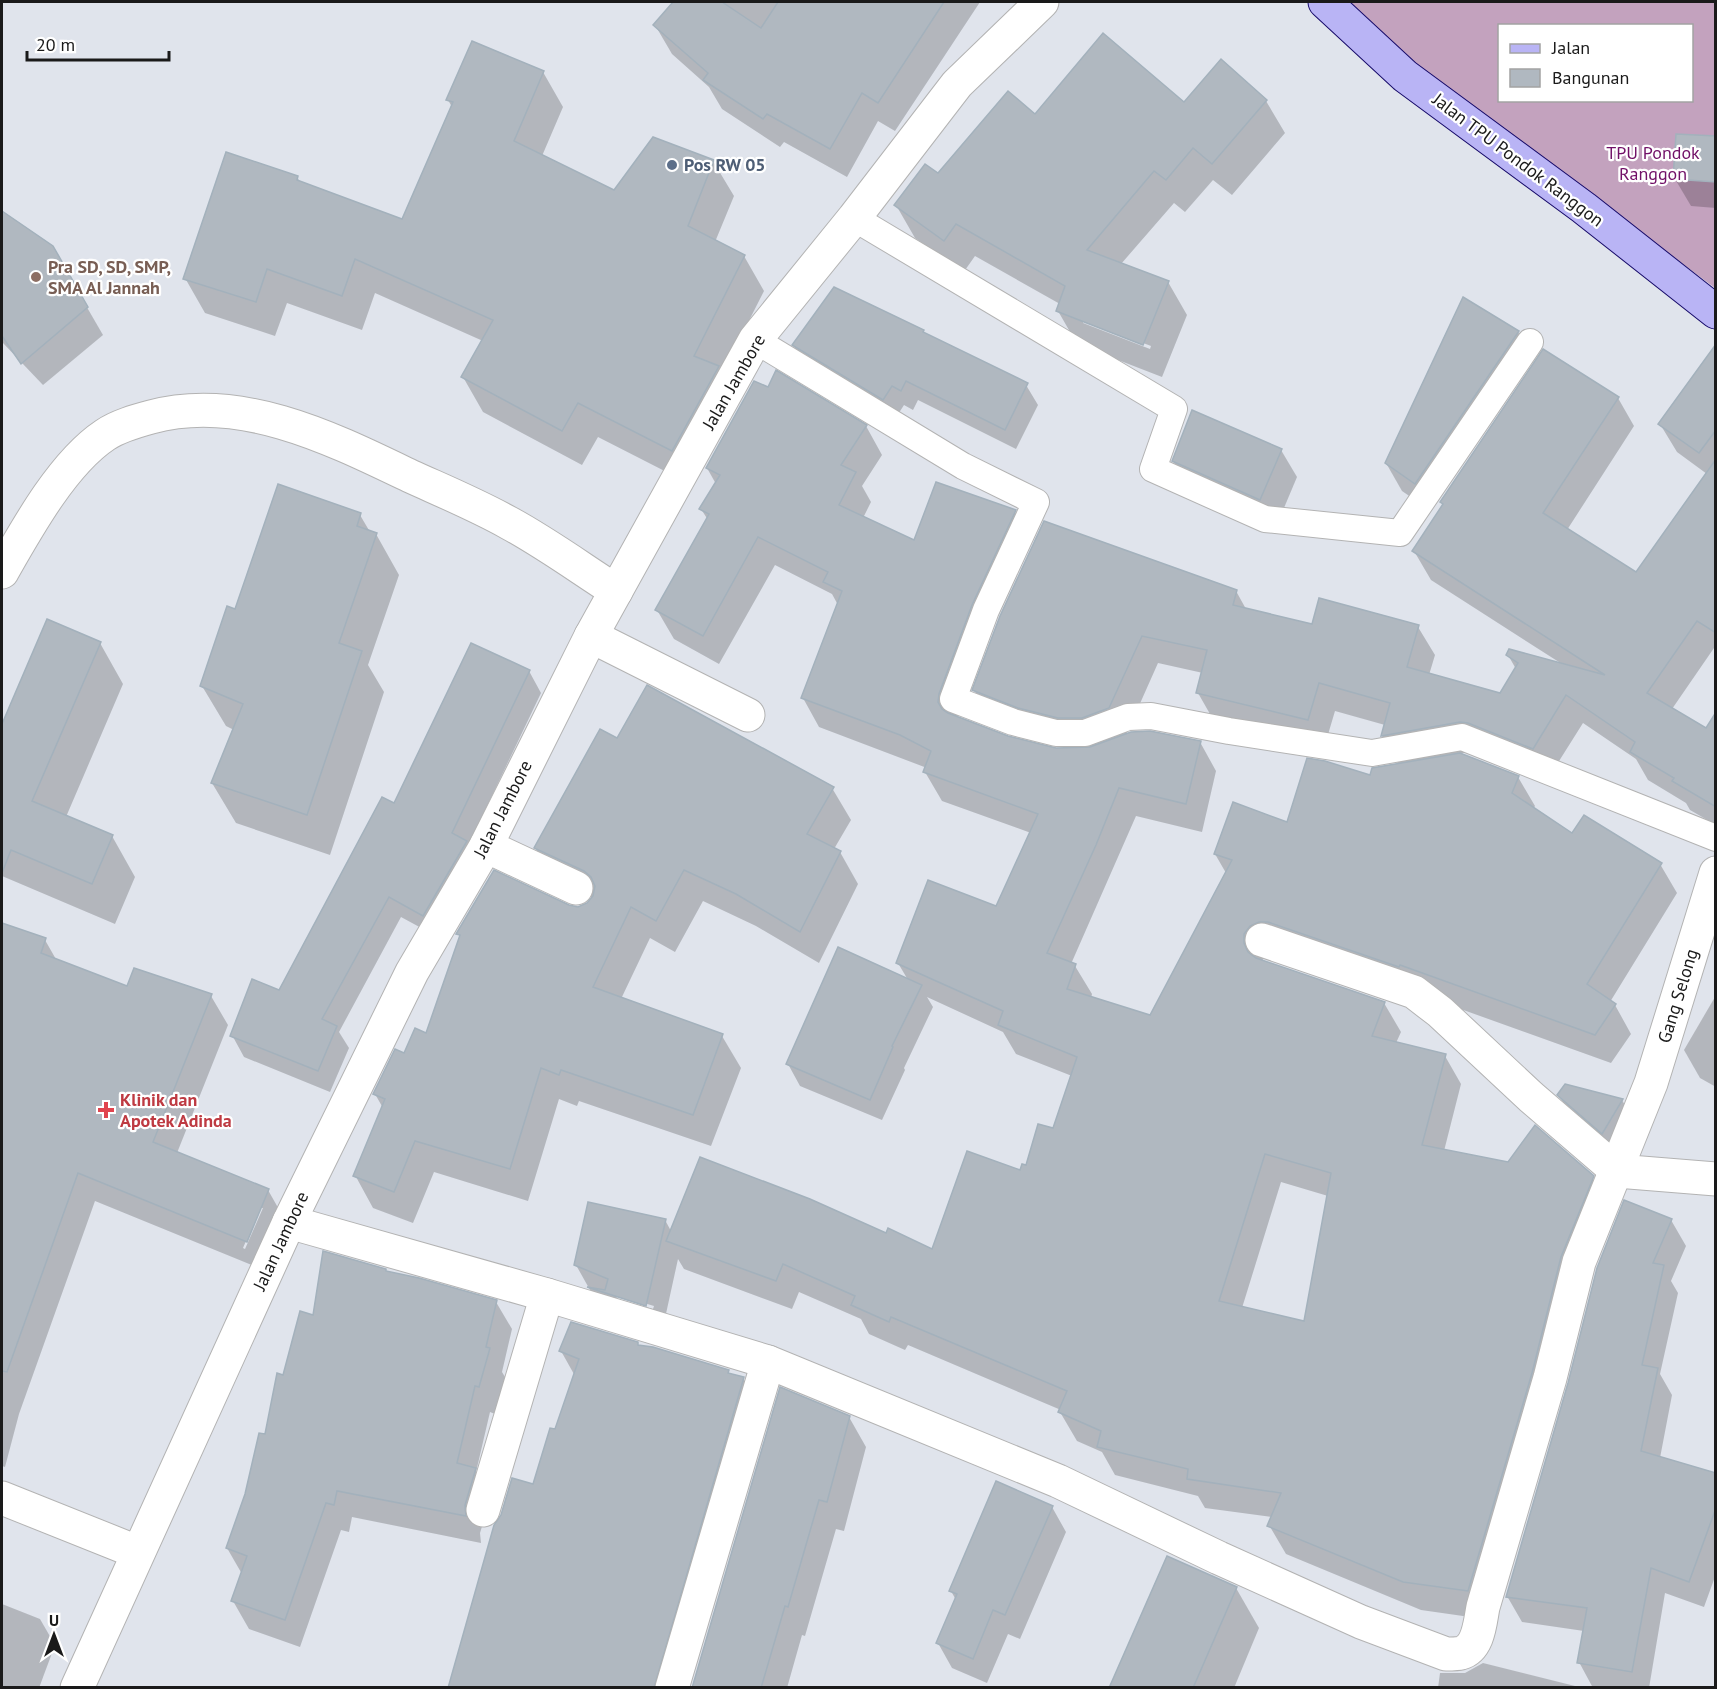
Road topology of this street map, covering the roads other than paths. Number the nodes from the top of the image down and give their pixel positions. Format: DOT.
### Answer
graph roads {
  1 [pos="1042,2"];
  2 [pos="1325,2"];
  3 [pos="854,218"];
  4 [pos="1716,312"];
  5 [pos="755,340"];
  6 [pos="1530,342"];
  7 [pos="2,572"];
  8 [pos="616,591"];
  9 [pos="591,636"];
  10 [pos="748,715"];
  11 [pos="1716,838"];
  12 [pos="486,846"];
  13 [pos="1716,873"];
  14 [pos="576,888"];
  15 [pos="1262,940"];
  16 [pos="1617,1171"];
  17 [pos="1716,1179"];
  18 [pos="289,1222"];
  19 [pos="547,1295"];
  20 [pos="768,1362"];
  21 [pos="2,1498"];
  22 [pos="483,1510"];
  23 [pos="137,1552"];
  24 [pos="77,1688"];
  25 [pos="672,1688"];
  1 -- 3 [label="street, Jalan Jambore"];
  2 -- 4 [label="street, Jalan TPU Pondok Ranggon"];
  3 -- 5 [label="street, Jalan Jambore"];
  3 -- 6 [label="lane"];
  5 -- 8 [label="street, Jalan Jambore"];
  5 -- 11 [label="lane"];
  7 -- 8 [label="street"];
  8 -- 9 [label="street, Jalan Jambore"];
  9 -- 10 [label="street"];
  9 -- 12 [label="street, Jalan Jambore"];
  12 -- 14 [label="street"];
  12 -- 18 [label="street, Jalan Jambore"];
  13 -- 16 [label="street, Gang Selong"];
  15 -- 16 [label="street"];
  16 -- 17 [label="street"];
  16 -- 20 [label="street, Gang Selong"];
  18 -- 19 [label="street, Gang Selong"];
  18 -- 23 [label="street, Jalan Jambore"];
  19 -- 20 [label="street, Gang Selong"];
  19 -- 22 [label="street"];
  20 -- 25 [label="street"];
  21 -- 23 [label="street"];
  23 -- 24 [label="street, Jalan Jambore"];
}
